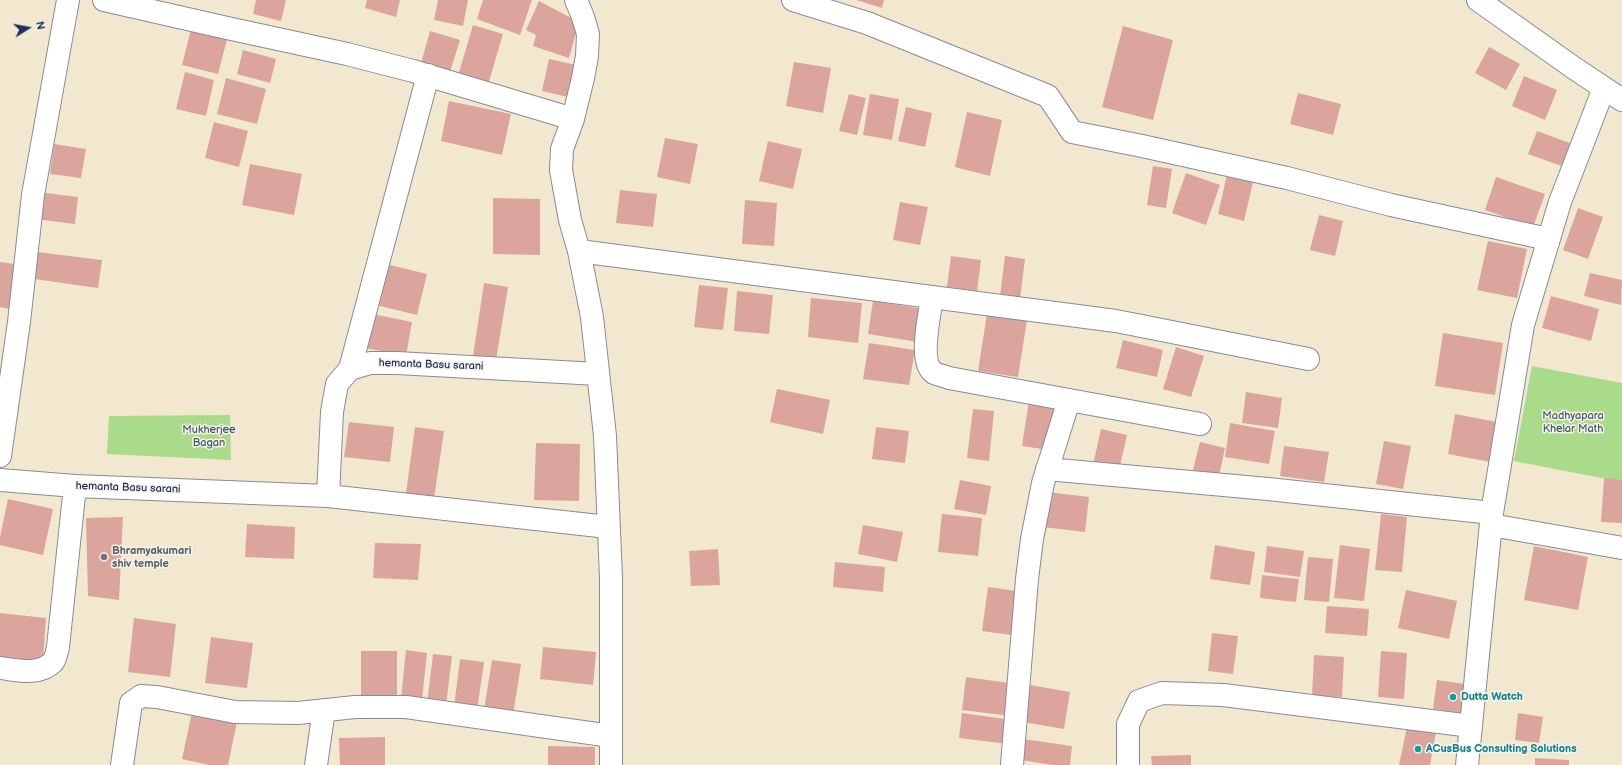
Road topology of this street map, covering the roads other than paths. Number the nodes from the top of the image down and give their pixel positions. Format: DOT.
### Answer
graph roads {
  1 [pos="68,0"];
  2 [pos="104,0"];
  3 [pos="576,0"];
  4 [pos="793,0"];
  5 [pos="1478,0"];
  6 [pos="428,75"];
  7 [pos="1604,88"];
  8 [pos="1622,100"];
  9 [pos="573,119"];
  10 [pos="1548,239"];
  11 [pos="579,251"];
  12 [pos="932,297"];
  13 [pos="1308,359"];
  14 [pos="350,369"];
  15 [pos="598,374"];
  16 [pos="1069,400"];
  17 [pos="1200,424"];
  18 [pos="0,456"];
  19 [pos="1047,469"];
  20 [pos="0,480"];
  21 [pos="75,486"];
  22 [pos="328,496"];
  23 [pos="1491,519"];
  24 [pos="608,527"];
  25 [pos="1622,548"];
  26 [pos="0,668"];
  27 [pos="324,710"];
  28 [pos="1471,726"];
  29 [pos="611,736"];
  30 [pos="122,765"];
  31 [pos="316,765"];
  32 [pos="611,765"];
  33 [pos="1012,765"];
  34 [pos="1128,765"];
  35 [pos="1467,765"];
  1 -- 18 [label="street"];
  2 -- 6 [label="street"];
  3 -- 9 [label="street"];
  4 -- 10 [label="street"];
  5 -- 7 [label="street"];
  6 -- 9 [label="street"];
  6 -- 14 [label="street"];
  7 -- 8 [label="street"];
  7 -- 10 [label="street"];
  9 -- 11 [label="street"];
  10 -- 23 [label="street"];
  11 -- 12 [label="street"];
  11 -- 15 [label="street"];
  12 -- 13 [label="street"];
  12 -- 16 [label="street"];
  14 -- 15 [label="street, hemanta Basu sarani"];
  14 -- 22 [label="street"];
  15 -- 24 [label="street"];
  16 -- 17 [label="street"];
  16 -- 19 [label="street"];
  19 -- 23 [label="street"];
  19 -- 33 [label="street"];
  20 -- 21 [label="street, hemanta Basu sarani"];
  21 -- 22 [label="street, hemanta Basu sarani"];
  21 -- 26 [label="street"];
  22 -- 24 [label="street, hemanta Basu sarani"];
  23 -- 25 [label="street"];
  23 -- 28 [label="street"];
  24 -- 29 [label="street"];
  27 -- 29 [label="street"];
  27 -- 30 [label="street"];
  27 -- 31 [label="street"];
  28 -- 34 [label="street"];
  28 -- 35 [label="street"];
  29 -- 32 [label="street"];
}
